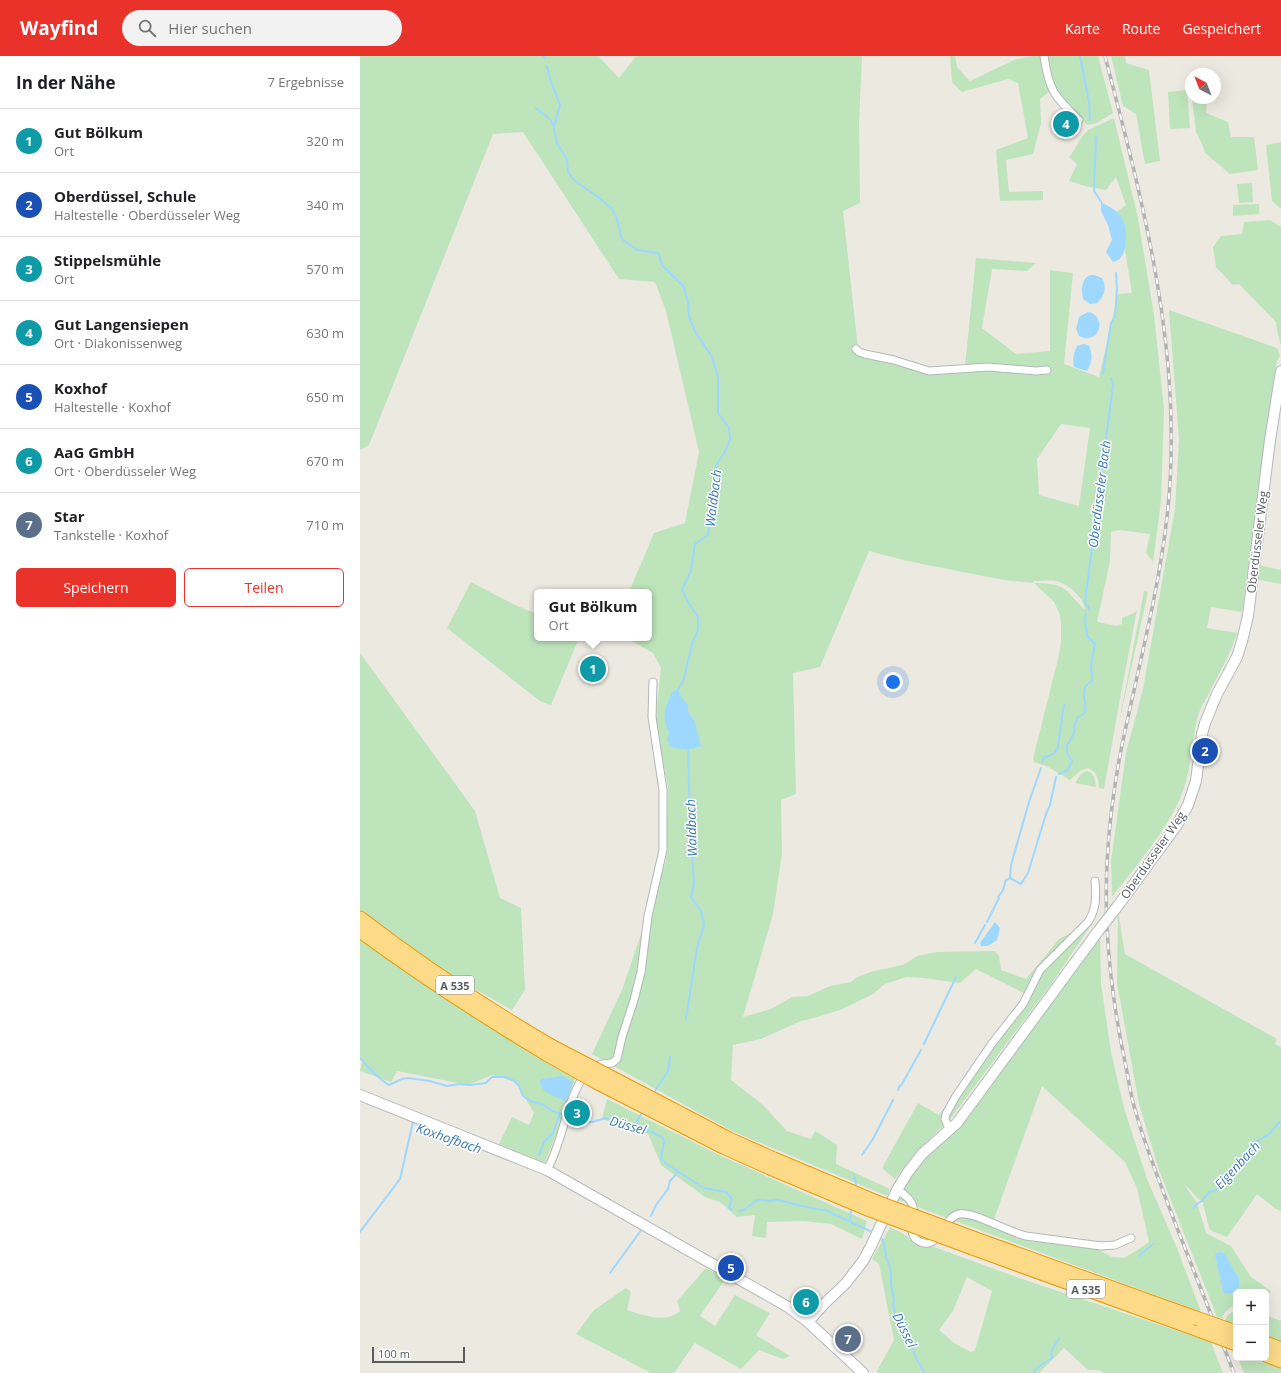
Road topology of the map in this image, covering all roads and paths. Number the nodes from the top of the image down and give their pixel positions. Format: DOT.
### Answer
graph roads {
  1 [pos="1044,56"];
  2 [pos="1079,120"];
  3 [pos="856,349"];
  4 [pos="1047,370"];
  5 [pos="1281,371"];
  6 [pos="653,682"];
  7 [pos="1094,880"];
  8 [pos="360,918"];
  9 [pos="360,931"];
  10 [pos="551,1051"];
  11 [pos="360,1095"];
  12 [pos="951,1129"];
  13 [pos="547,1170"];
  14 [pos="897,1190"];
  15 [pos="1131,1238"];
  16 [pos="974,1243"];
  17 [pos="808,1322"];
  18 [pos="1233,1331"];
  19 [pos="1233,1343"];
  20 [pos="1269,1344"];
  21 [pos="1281,1349"];
  22 [pos="1269,1356"];
  23 [pos="1281,1361"];
  24 [pos="863,1373"];
  1 -- 2 [label="street"];
  3 -- 4 [label="street"];
  5 -- 12 [label="street, Oberdüsseler Weg, bridge"];
  6 -- 13 [label="street"];
  7 -- 12 [label="street"];
  8 -- 10 [label="highway, A 535"];
  9 -- 10 [label="highway, A 535"];
  10 -- 16 [label="highway, A 535, bridge"];
  11 -- 13 [label="street"];
  12 -- 14 [label="street, Oberdüsseler Weg"];
  13 -- 17 [label="street"];
  14 -- 15 [label="street"];
  14 -- 17 [label="street, Oberdüsseler Weg"];
  16 -- 18 [label="highway, A 535, bridge"];
  16 -- 19 [label="highway, A 535, bridge"];
  17 -- 24 [label="street"];
  20 -- 21 [label="highway"];
  22 -- 23 [label="highway"];
}
